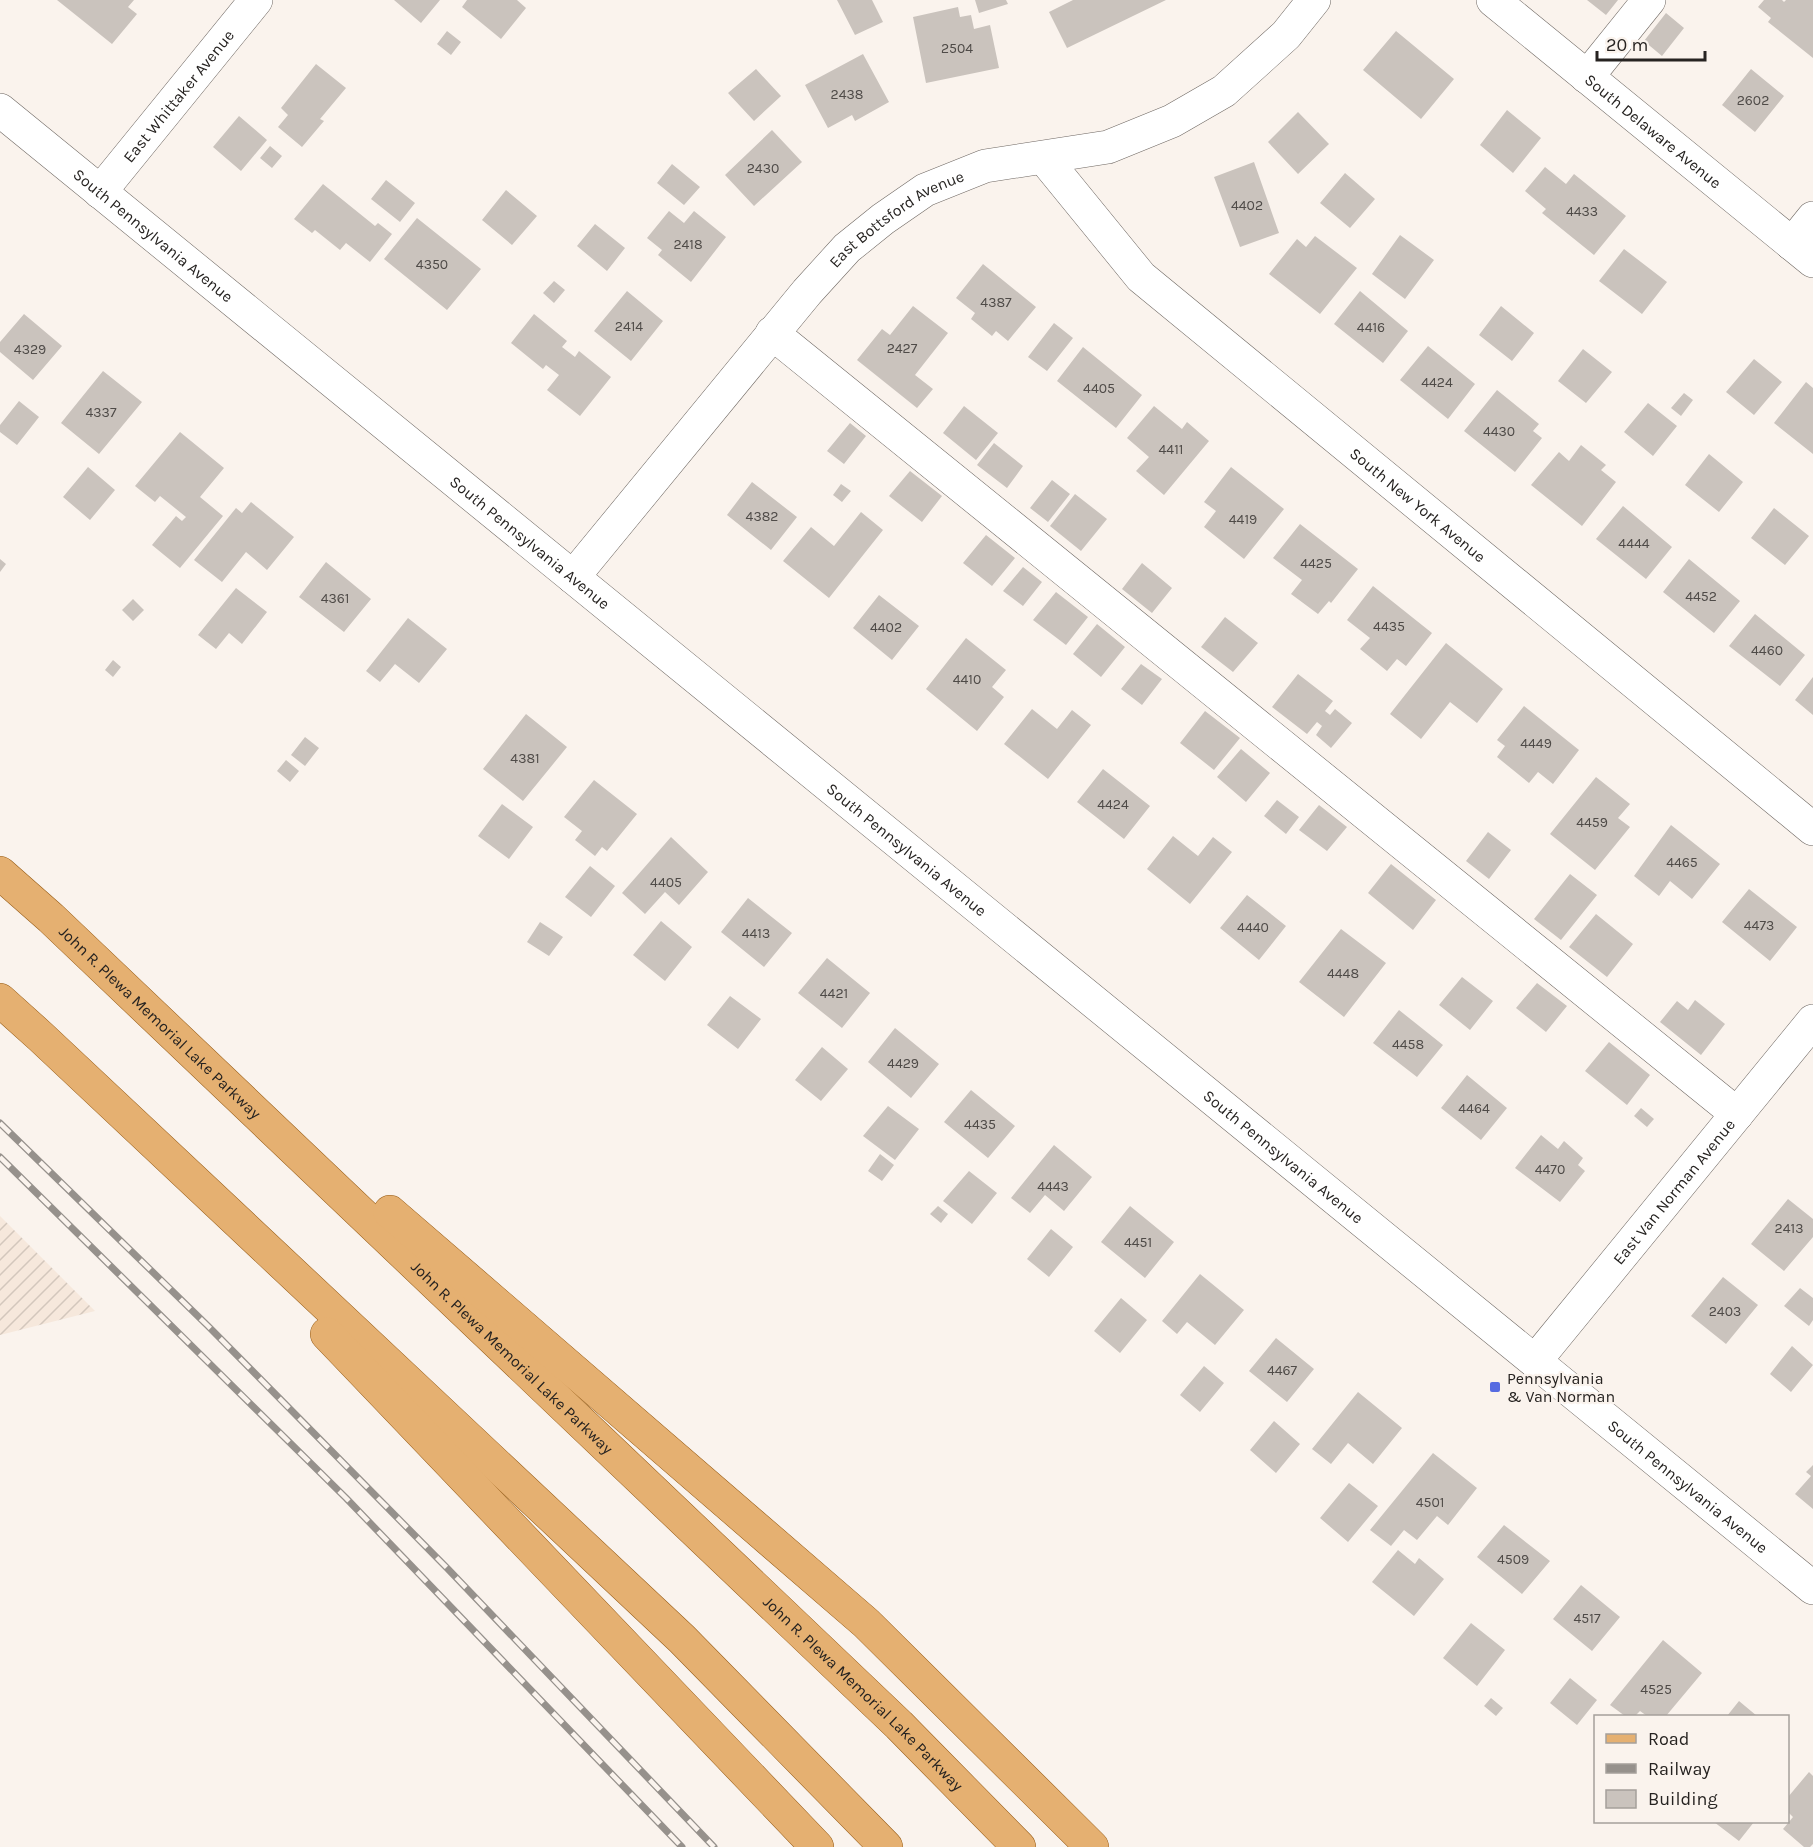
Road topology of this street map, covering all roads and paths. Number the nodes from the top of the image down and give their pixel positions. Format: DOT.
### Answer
graph roads {
  1 [pos="256,0"];
  2 [pos="1314,0"];
  3 [pos="1493,0"];
  4 [pos="1649,0"];
  5 [pos="1587,77"];
  6 [pos="0,110"];
  7 [pos="1044,158"];
  8 [pos="100,192"];
  9 [pos="1813,218"];
  10 [pos="1803,253"];
  11 [pos="772,333"];
  12 [pos="573,577"];
  13 [pos="1813,830"];
  14 [pos="0,873"];
  15 [pos="51,918"];
  16 [pos="0,1000"];
  17 [pos="1813,1021"];
  18 [pos="41,1037"];
  19 [pos="1737,1114"];
  20 [pos="1535,1361"];
  21 [pos="1813,1588"];
  22 [pos="818,1847"];
  23 [pos="886,1847"];
  24 [pos="1019,1847"];
  25 [pos="1092,1847"];
  1 -- 8 [label="street, East Whittaker Avenue"];
  2 -- 7 [label="street, East Bottsford Avenue"];
  3 -- 5 [label="street, South Delaware Avenue"];
  4 -- 5 [label="street"];
  5 -- 10 [label="street, South Delaware Avenue"];
  6 -- 8 [label="street, South Pennsylvania Avenue"];
  7 -- 11 [label="street, East Bottsford Avenue"];
  7 -- 13 [label="street, South New York Avenue"];
  8 -- 12 [label="street, South Pennsylvania Avenue"];
  9 -- 10 [label="street"];
  11 -- 12 [label="street, East Bottsford Avenue"];
  11 -- 19 [label="street"];
  12 -- 20 [label="street, South Pennsylvania Avenue"];
  14 -- 15 [label="main road, John R. Plewa Memorial Lake Parkway"];
  15 -- 24 [label="main road, John R. Plewa Memorial Lake Parkway"];
  15 -- 25 [label="main road"];
  16 -- 18 [label="main road"];
  17 -- 19 [label="street, East Van Norman Avenue"];
  18 -- 22 [label="main road"];
  18 -- 23 [label="main road"];
  19 -- 20 [label="street, East Van Norman Avenue"];
  20 -- 21 [label="street, South Pennsylvania Avenue"];
}
